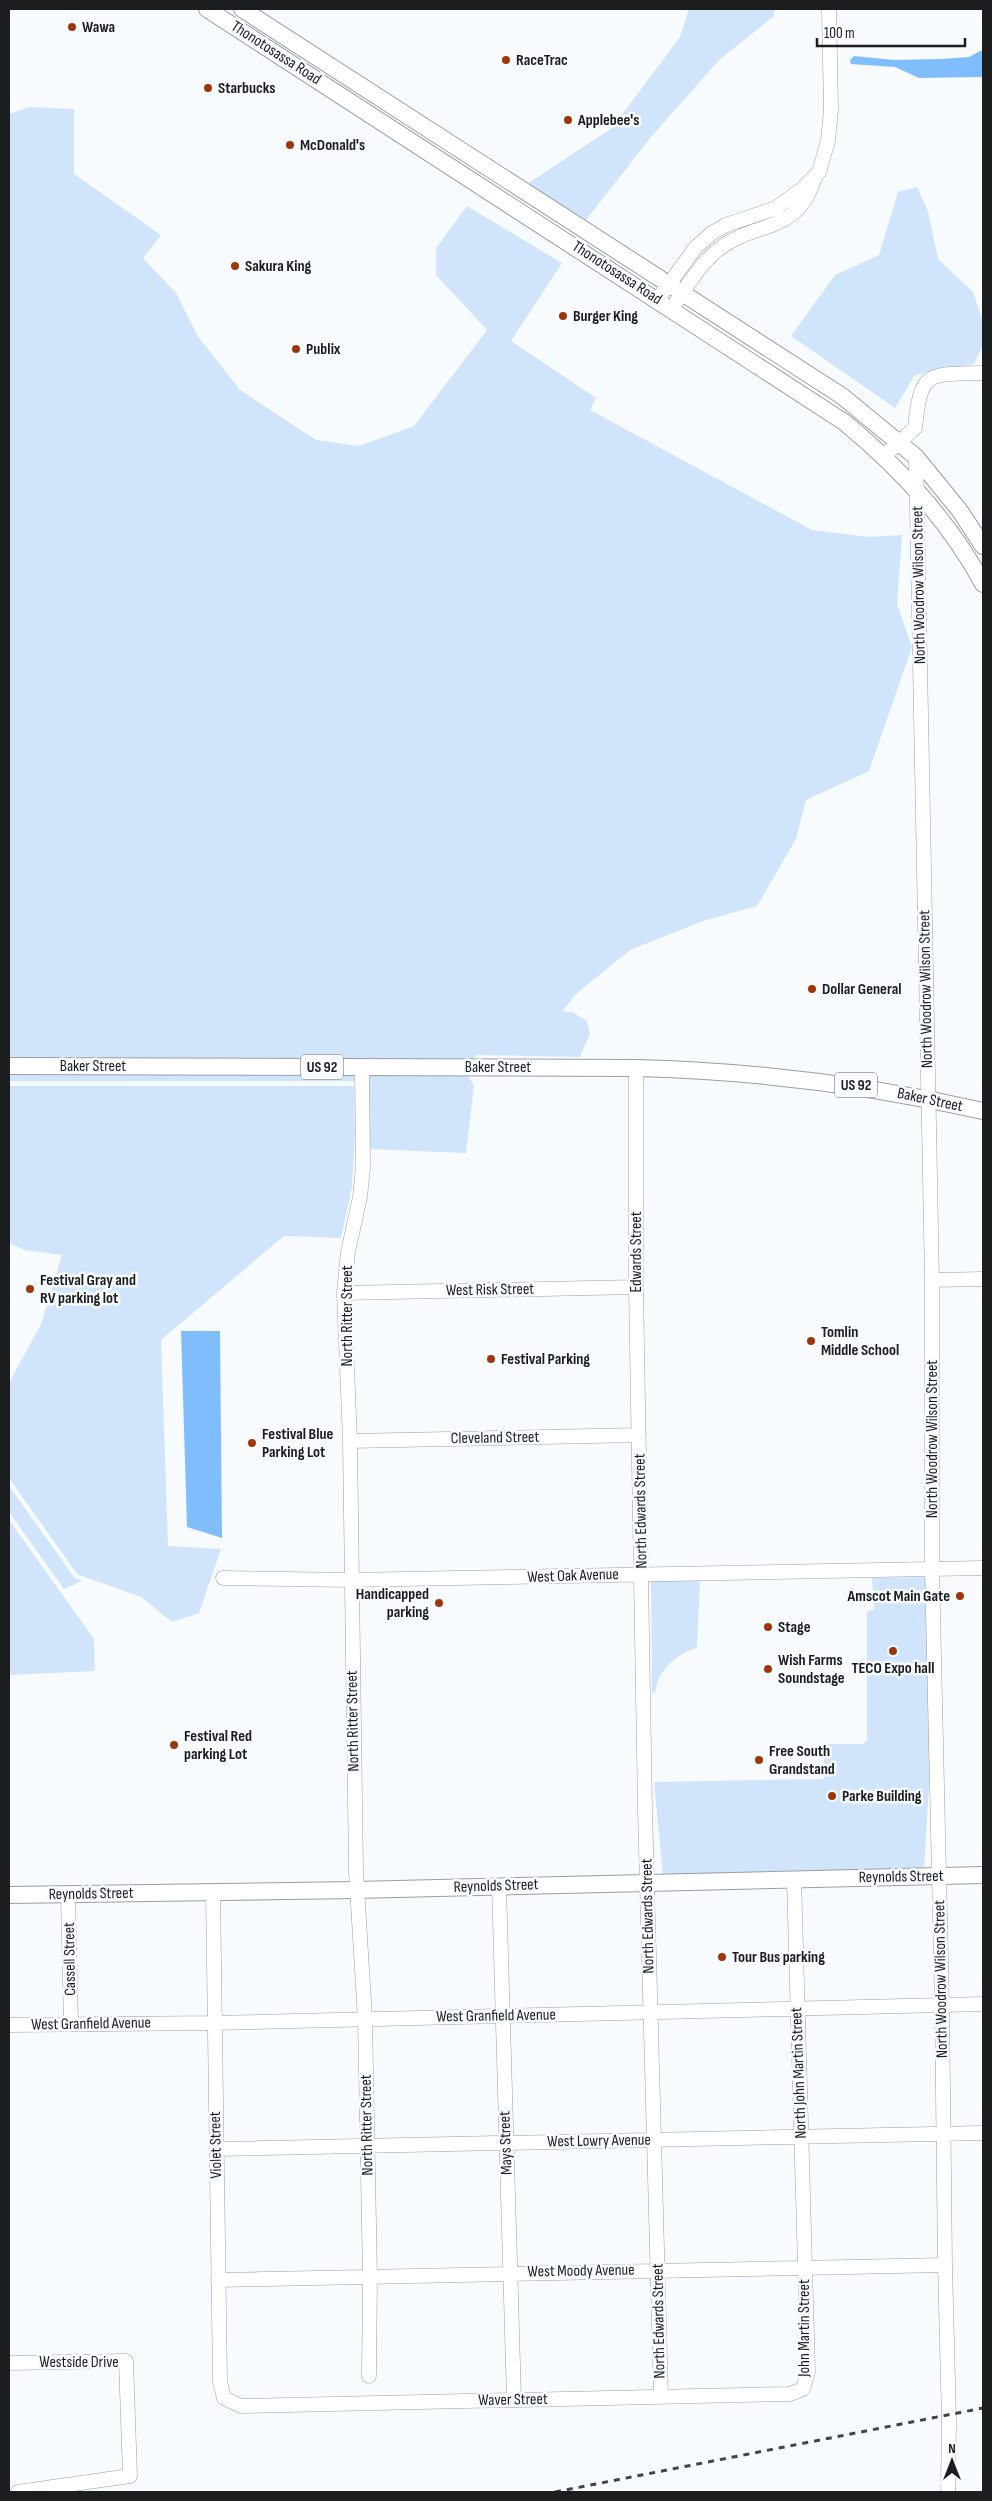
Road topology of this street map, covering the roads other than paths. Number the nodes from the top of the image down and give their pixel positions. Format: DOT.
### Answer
graph roads {
  1 [pos="209,9"];
  2 [pos="227,9"];
  3 [pos="242,9"];
  4 [pos="829,9"];
  5 [pos="256,17"];
  6 [pos="332,90"];
  7 [pos="394,104"];
  8 [pos="384,123"];
  9 [pos="458,147"];
  10 [pos="814,178"];
  11 [pos="765,212"];
  12 [pos="771,226"];
  13 [pos="669,284"];
  14 [pos="683,292"];
  15 [pos="658,299"];
  16 [pos="672,308"];
  17 [pos="977,373"];
  18 [pos="899,442"];
  19 [pos="884,456"];
  20 [pos="916,457"];
  21 [pos="918,490"];
  22 [pos="983,546"];
  23 [pos="983,584"];
  24 [pos="9,1066"];
  25 [pos="362,1067"];
  26 [pos="636,1068"];
  27 [pos="929,1098"];
  28 [pos="983,1111"];
  29 [pos="983,1279"];
  30 [pos="932,1280"];
  31 [pos="636,1287"];
  32 [pos="344,1293"];
  33 [pos="639,1435"];
  34 [pos="350,1440"];
  35 [pos="932,1568"];
  36 [pos="983,1568"];
  37 [pos="643,1573"];
  38 [pos="223,1578"];
  39 [pos="350,1580"];
  40 [pos="983,1875"];
  41 [pos="940,1876"];
  42 [pos="794,1879"];
  43 [pos="647,1882"];
  44 [pos="499,1886"];
  45 [pos="356,1890"];
  46 [pos="213,1892"];
  47 [pos="68,1894"];
  48 [pos="9,1895"];
  49 [pos="983,2004"];
  50 [pos="942,2005"];
  51 [pos="797,2009"];
  52 [pos="650,2012"];
  53 [pos="503,2016"];
  54 [pos="365,2019"];
  55 [pos="214,2022"];
  56 [pos="71,2023"];
  57 [pos="9,2025"];
  58 [pos="944,2134"];
  59 [pos="983,2134"];
  60 [pos="801,2137"];
  61 [pos="655,2140"];
  62 [pos="506,2143"];
  63 [pos="367,2144"];
  64 [pos="216,2149"];
  65 [pos="945,2265"];
  66 [pos="804,2267"];
  67 [pos="658,2270"];
  68 [pos="510,2272"];
  69 [pos="370,2276"];
  70 [pos="218,2280"];
  71 [pos="9,2363"];
  72 [pos="370,2376"];
  73 [pos="803,2389"];
  74 [pos="660,2396"];
  75 [pos="224,2398"];
  76 [pos="514,2400"];
  77 [pos="18,2492"];
  78 [pos="948,2492"];
  1 -- 6 [label="main road, Thonotosassa Road"];
  2 -- 5 [label="main road"];
  3 -- 5 [label="main road, Thonotosassa Road"];
  4 -- 10 [label="street"];
  5 -- 7 [label="main road, Thonotosassa Road"];
  6 -- 7 [label="main road"];
  6 -- 8 [label="main road, Thonotosassa Road"];
  7 -- 9 [label="main road, Thonotosassa Road"];
  8 -- 9 [label="main road"];
  8 -- 15 [label="main road, Thonotosassa Road"];
  9 -- 13 [label="main road, Thonotosassa Road"];
  10 -- 11 [label="street"];
  10 -- 12 [label="street"];
  11 -- 12 [label="street"];
  11 -- 13 [label="street"];
  12 -- 14 [label="street"];
  13 -- 14 [label="main road, Thonotosassa Road"];
  13 -- 15 [label="street"];
  14 -- 16 [label="street"];
  14 -- 18 [label="main road, Thonotosassa Road"];
  15 -- 16 [label="main road, Thonotosassa Road"];
  16 -- 19 [label="main road, Thonotosassa Road"];
  17 -- 18 [label="street"];
  18 -- 19 [label="street"];
  18 -- 20 [label="main road, Thonotosassa Road"];
  19 -- 21 [label="main road, Thonotosassa Road"];
  20 -- 21 [label="street, North Woodrow Wilson Street"];
  20 -- 22 [label="main road, Thonotosassa Road"];
  21 -- 23 [label="main road, Thonotosassa Road"];
  21 -- 27 [label="street, North Woodrow Wilson Street"];
  24 -- 25 [label="main road, Baker Street / US 92"];
  25 -- 26 [label="main road, Baker Street / US 92"];
  25 -- 32 [label="street, North Ritter Street"];
  26 -- 27 [label="main road, Baker Street / US 92"];
  26 -- 31 [label="street, Edwards Street"];
  27 -- 28 [label="main road, Baker Street / US 92"];
  27 -- 30 [label="street, North Woodrow Wilson Street"];
  29 -- 30 [label="street"];
  30 -- 35 [label="street, North Woodrow Wilson Street"];
  31 -- 32 [label="street, West Risk Street"];
  31 -- 33 [label="street, Edwards Street"];
  32 -- 34 [label="street, North Ritter Street"];
  33 -- 34 [label="street, Cleveland Street"];
  33 -- 37 [label="street, North Edwards Street"];
  34 -- 39 [label="street, North Ritter Street"];
  35 -- 36 [label="street, West Oak Avenue"];
  35 -- 37 [label="street, West Oak Avenue"];
  35 -- 41 [label="street, North Woodrow Wilson Street"];
  37 -- 39 [label="street, West Oak Avenue"];
  37 -- 43 [label="street, North Edwards Street"];
  38 -- 39 [label="street, West Oak Avenue"];
  39 -- 45 [label="street, North Ritter Street"];
  40 -- 41 [label="main road, Reynolds Street"];
  41 -- 42 [label="main road, Reynolds Street"];
  41 -- 50 [label="street, North Woodrow Wilson Street"];
  42 -- 43 [label="main road, Reynolds Street"];
  42 -- 51 [label="street, North John Martin Street"];
  43 -- 44 [label="main road, Reynolds Street"];
  43 -- 52 [label="street, North Edwards Street"];
  44 -- 45 [label="main road, Reynolds Street"];
  44 -- 53 [label="street, Mays Street"];
  45 -- 46 [label="main road, Reynolds Street"];
  45 -- 54 [label="street, North Ritter Street"];
  46 -- 47 [label="main road, Reynolds Street"];
  46 -- 55 [label="street, Violet Street"];
  47 -- 48 [label="main road, Reynolds Street"];
  47 -- 56 [label="street, Cassell Street"];
  49 -- 50 [label="street, West Granfield Avenue"];
  50 -- 51 [label="street, West Granfield Avenue"];
  50 -- 58 [label="street, North Woodrow Wilson Street"];
  51 -- 52 [label="street, West Granfield Avenue"];
  51 -- 60 [label="street, North John Martin Street"];
  52 -- 53 [label="street, West Granfield Avenue"];
  52 -- 61 [label="street, North Edwards Street"];
  53 -- 54 [label="street, West Granfield Avenue"];
  53 -- 62 [label="street, Mays Street"];
  54 -- 55 [label="street, West Granfield Avenue"];
  54 -- 63 [label="street, North Ritter Street"];
  55 -- 56 [label="street, West Granfield Avenue"];
  55 -- 64 [label="street, Violet Street"];
  56 -- 57 [label="street, West Granfield Avenue"];
  58 -- 59 [label="street, West Lowry Avenue"];
  58 -- 60 [label="street, West Lowry Avenue"];
  58 -- 65 [label="street, North Woodrow Wilson Street"];
  60 -- 61 [label="street, West Lowry Avenue"];
  60 -- 66 [label="street, North John Martin Street"];
  61 -- 62 [label="street, West Lowry Avenue"];
  61 -- 67 [label="street, North Edwards Street"];
  62 -- 63 [label="street, West Lowry Avenue"];
  62 -- 68 [label="street, Mays Street"];
  63 -- 64 [label="street, West Lowry Avenue"];
  63 -- 69 [label="street, North Ritter Street"];
  64 -- 70 [label="street, Violet Street"];
  65 -- 66 [label="street, West Moody Avenue"];
  65 -- 78 [label="street, North Woodrow Wilson Street"];
  66 -- 67 [label="street, West Moody Avenue"];
  66 -- 73 [label="street, John Martin Street"];
  67 -- 68 [label="street, West Moody Avenue"];
  67 -- 74 [label="street, North Edwards Street"];
  68 -- 69 [label="street, West Moody Avenue"];
  68 -- 76 [label="street, Mays Street"];
  69 -- 70 [label="street, West Moody Avenue"];
  69 -- 72 [label="street, North Ritter Street"];
  70 -- 75 [label="street, Violet Street"];
  71 -- 77 [label="street, Westside Drive"];
  73 -- 74 [label="street, Waver Street"];
  74 -- 76 [label="street, Waver Street"];
  75 -- 76 [label="street, Waver Street"];
}
